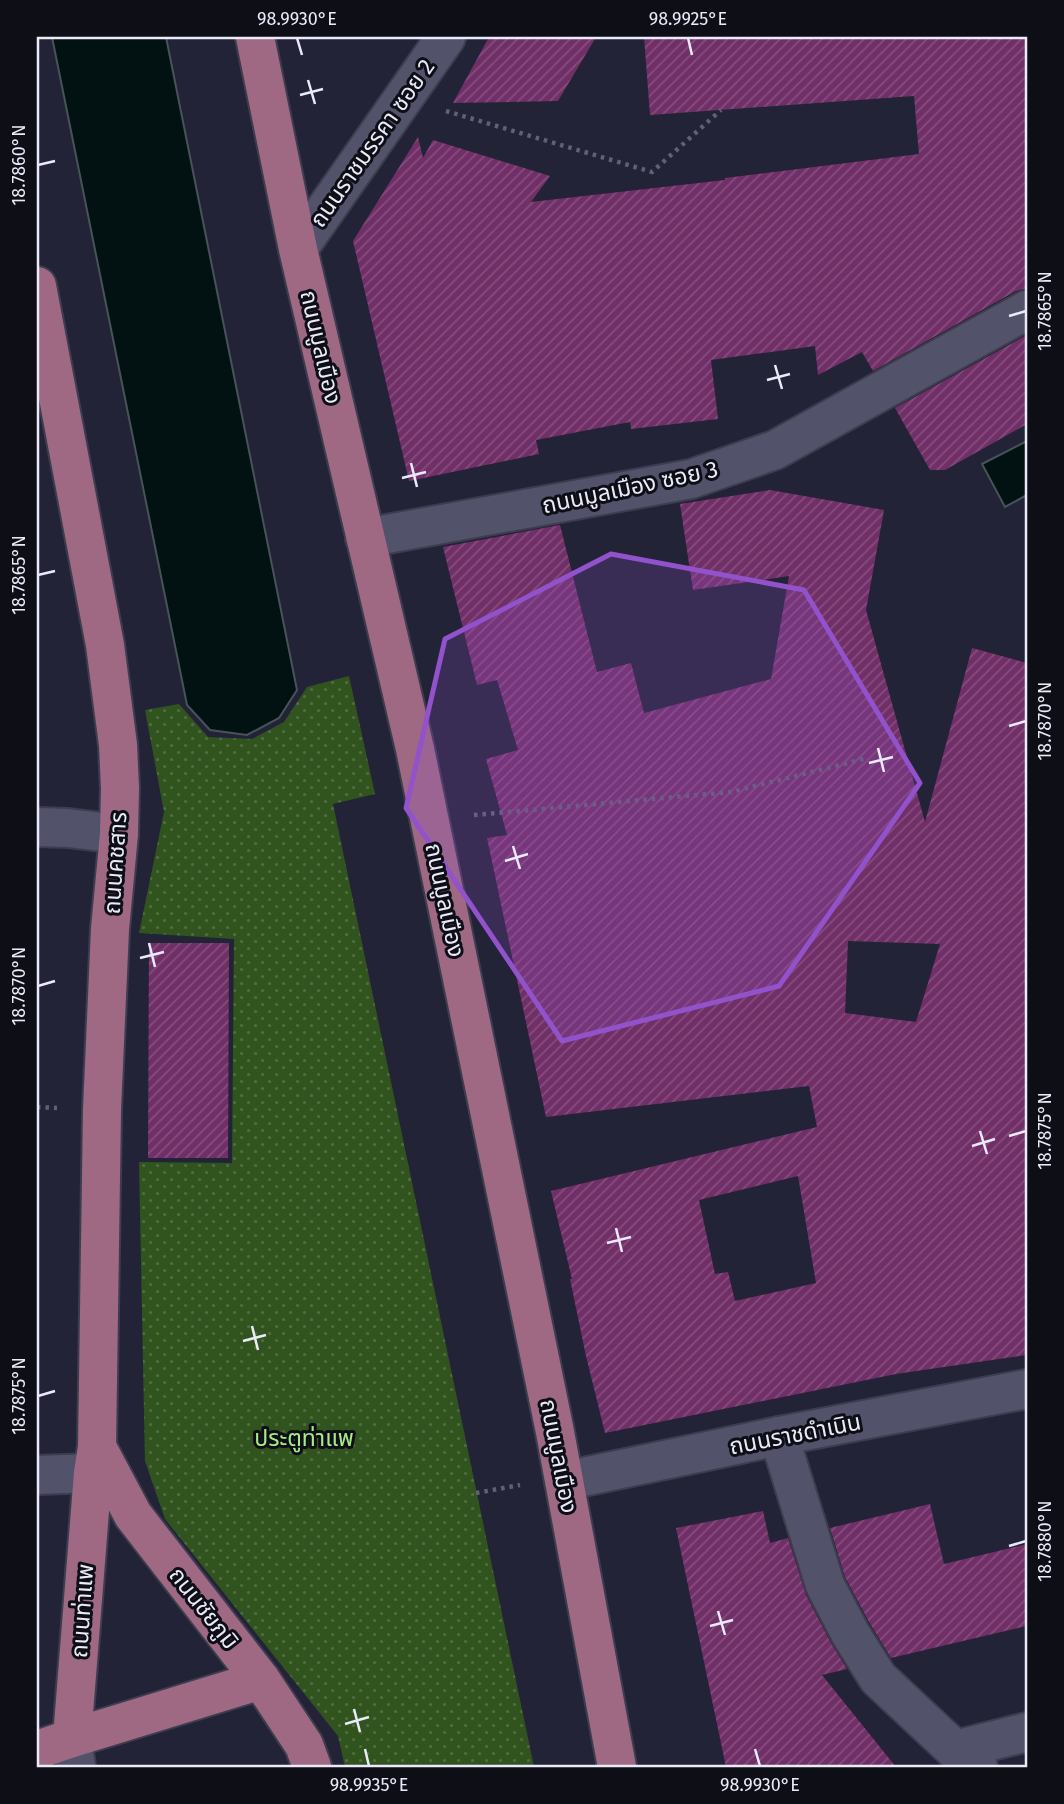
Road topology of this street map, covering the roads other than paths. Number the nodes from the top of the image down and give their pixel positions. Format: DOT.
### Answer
graph roads {
  1 [pos="255,37"];
  2 [pos="446,37"];
  3 [pos="298,249"];
  4 [pos="37,286"];
  5 [pos="1027,310"];
  6 [pos="365,538"];
  7 [pos="37,827"];
  8 [pos="119,834"];
  9 [pos="1027,1389"];
  10 [pos="779,1436"];
  11 [pos="95,1460"];
  12 [pos="37,1475"];
  13 [pos="564,1481"];
  14 [pos="261,1680"];
  15 [pos="1027,1732"];
  16 [pos="37,1750"];
  17 [pos="74,1753"];
  18 [pos="967,1758"];
  19 [pos="312,1767"];
  20 [pos="617,1767"];
  1 -- 3 [label="main road, ถนนมูลเมือง"];
  2 -- 3 [label="street, ถนนราชมรรคา ซอย 2"];
  3 -- 6 [label="main road, ถนนมูลเมือง"];
  4 -- 8 [label="main road, ถนนคชสาร"];
  5 -- 6 [label="street, ถนนมูลเมือง ซอย 3"];
  6 -- 13 [label="main road, ถนนมูลเมือง"];
  7 -- 8 [label="street"];
  8 -- 11 [label="main road, ถนนคชสาร"];
  9 -- 10 [label="street, ถนนราชดำเนิน"];
  10 -- 13 [label="street, ถนนราชดำเนิน"];
  10 -- 18 [label="street"];
  11 -- 12 [label="street"];
  11 -- 14 [label="main road, ถนนชัยภูมิ"];
  11 -- 17 [label="main road, ถนนท่าแพ"];
  13 -- 20 [label="main road, ถนนมูลเมือง"];
  14 -- 17 [label="main road"];
  14 -- 19 [label="main road, ถนนชัยภูมิ"];
  15 -- 18 [label="street"];
  16 -- 17 [label="main road"];
}
